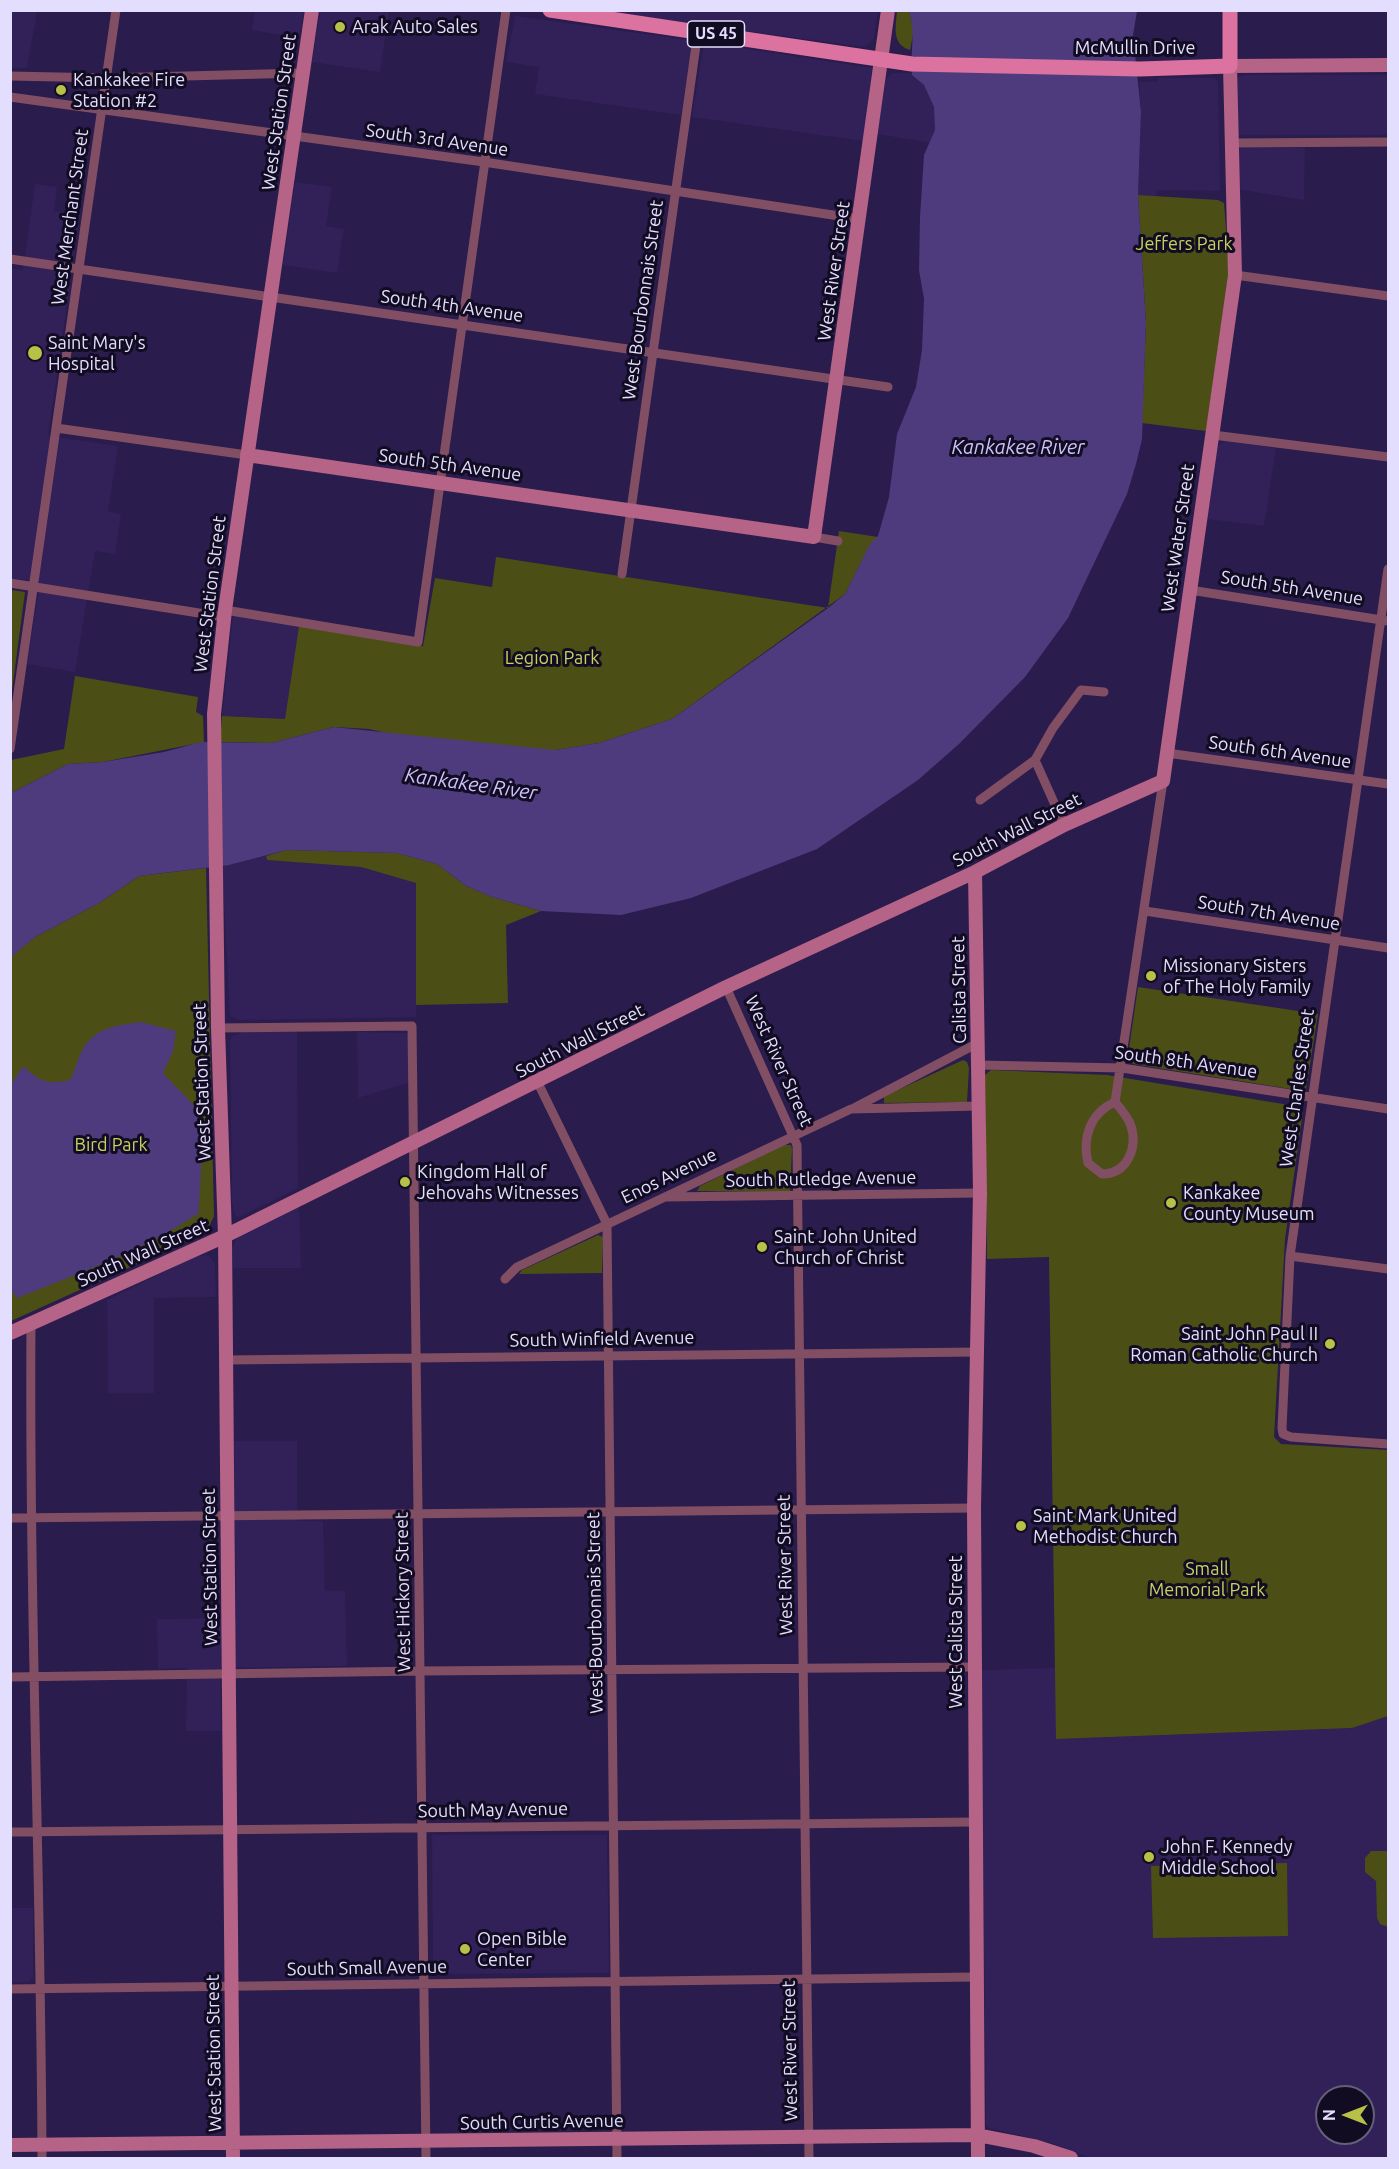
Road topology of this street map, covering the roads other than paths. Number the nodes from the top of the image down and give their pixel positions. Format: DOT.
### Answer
graph roads {
  1 [pos="116,10"];
  2 [pos="312,10"];
  3 [pos="506,10"];
  4 [pos="550,10"];
  5 [pos="888,10"];
  6 [pos="1230,10"];
  7 [pos="698,31"];
  8 [pos="882,61"];
  9 [pos="1389,65"];
  10 [pos="1230,66"];
  11 [pos="303,73"];
  12 [pos="10,76"];
  13 [pos="106,78"];
  14 [pos="10,97"];
  15 [pos="102,110"];
  16 [pos="293,138"];
  17 [pos="1231,142"];
  18 [pos="1389,142"];
  19 [pos="484,162"];
  20 [pos="675,192"];
  21 [pos="859,219"];
  22 [pos="10,259"];
  23 [pos="79,269"];
  24 [pos="1235,275"];
  25 [pos="1389,296"];
  26 [pos="270,297"];
  27 [pos="461,325"];
  28 [pos="653,352"];
  29 [pos="836,380"];
  30 [pos="888,387"];
  31 [pos="56,428"];
  32 [pos="1213,435"];
  33 [pos="247,455"];
  34 [pos="1389,457"];
  35 [pos="440,482"];
  36 [pos="631,509"];
  37 [pos="814,537"];
  38 [pos="838,541"];
  39 [pos="1389,569"];
  40 [pos="622,574"];
  41 [pos="10,583"];
  42 [pos="34,586"];
  43 [pos="1190,590"];
  44 [pos="224,613"];
  45 [pos="1385,620"];
  46 [pos="1104,692"];
  47 [pos="10,749"];
  48 [pos="1167,753"];
  49 [pos="1035,760"];
  50 [pos="1358,780"];
  51 [pos="1163,781"];
  52 [pos="1389,784"];
  53 [pos="980,800"];
  54 [pos="1064,825"];
  55 [pos="975,873"];
  56 [pos="1145,911"];
  57 [pos="1335,940"];
  58 [pos="1389,948"];
  59 [pos="726,987"];
  60 [pos="218,1028"];
  61 [pos="978,1043"];
  62 [pos="979,1065"];
  63 [pos="1122,1068"];
  64 [pos="538,1083"];
  65 [pos="1312,1097"];
  66 [pos="1115,1102"];
  67 [pos="979,1106"];
  68 [pos="1389,1108"];
  69 [pos="851,1109"];
  70 [pos="794,1134"];
  71 [pos="414,1141"];
  72 [pos="980,1193"];
  73 [pos="799,1196"];
  74 [pos="662,1197"];
  75 [pos="607,1224"];
  76 [pos="225,1236"];
  77 [pos="1290,1256"];
  78 [pos="1389,1269"];
  79 [pos="505,1280"];
  80 [pos="31,1323"];
  81 [pos="11,1332"];
  82 [pos="978,1352"];
  83 [pos="801,1354"];
  84 [pos="609,1356"];
  85 [pos="416,1358"];
  86 [pos="226,1360"];
  87 [pos="1389,1444"];
  88 [pos="974,1508"];
  89 [pos="802,1510"];
  90 [pos="610,1512"];
  91 [pos="418,1514"];
  92 [pos="227,1516"];
  93 [pos="10,1518"];
  94 [pos="31,1518"];
  95 [pos="804,1667"];
  96 [pos="974,1667"];
  97 [pos="612,1669"];
  98 [pos="420,1671"];
  99 [pos="229,1673"];
  100 [pos="10,1677"];
  101 [pos="36,1677"];
  102 [pos="975,1822"];
  103 [pos="806,1824"];
  104 [pos="614,1826"];
  105 [pos="422,1828"];
  106 [pos="230,1830"];
  107 [pos="39,1831"];
  108 [pos="10,1832"];
  109 [pos="975,1977"];
  110 [pos="807,1979"];
  111 [pos="615,1981"];
  112 [pos="424,1984"];
  113 [pos="231,1986"];
  114 [pos="10,1989"];
  115 [pos="40,1989"];
  116 [pos="977,2135"];
  117 [pos="809,2137"];
  118 [pos="617,2139"];
  119 [pos="426,2141"];
  120 [pos="233,2143"];
  121 [pos="10,2145"];
  122 [pos="42,2152"];
  123 [pos="233,2158"];
  124 [pos="426,2158"];
  125 [pos="617,2158"];
  126 [pos="809,2158"];
  127 [pos="978,2158"];
  128 [pos="1071,2158"];
  1 -- 13 [label="street, West Merchant Street"];
  2 -- 11 [label="main road, West Station Street"];
  3 -- 19 [label="street"];
  4 -- 7 [label="main road, US 45"];
  5 -- 8 [label="main road, West River Street"];
  6 -- 10 [label="main road, West Water Street"];
  7 -- 8 [label="main road, US 45"];
  7 -- 20 [label="street, West Bourbonnais Street"];
  8 -- 10 [label="main road, McMullin Drive / US 45"];
  8 -- 21 [label="main road, West River Street"];
  9 -- 10 [label="main road, McMullin Drive"];
  10 -- 17 [label="main road, West Water Street"];
  11 -- 13 [label="street"];
  11 -- 16 [label="main road, West Station Street"];
  12 -- 13 [label="street"];
  13 -- 15 [label="street, West Merchant Street"];
  14 -- 15 [label="street, South 3rd Avenue"];
  15 -- 16 [label="street, South 3rd Avenue"];
  15 -- 23 [label="street, West Merchant Street"];
  16 -- 19 [label="street, South 3rd Avenue"];
  16 -- 26 [label="main road, West Station Street"];
  17 -- 18 [label="street"];
  17 -- 24 [label="main road, West Water Street"];
  19 -- 20 [label="street, South 3rd Avenue"];
  19 -- 27 [label="street"];
  20 -- 21 [label="street, South 3rd Avenue"];
  20 -- 28 [label="street, West Bourbonnais Street"];
  21 -- 29 [label="main road, West River Street"];
  22 -- 23 [label="street, South 4th Avenue"];
  23 -- 26 [label="street, South 4th Avenue"];
  23 -- 31 [label="street, West Merchant Street"];
  24 -- 25 [label="street"];
  24 -- 32 [label="main road, West Water Street"];
  26 -- 27 [label="street, South 4th Avenue"];
  26 -- 33 [label="main road, West Station Street"];
  27 -- 28 [label="street, South 4th Avenue"];
  27 -- 35 [label="street"];
  28 -- 29 [label="street, South 4th Avenue"];
  28 -- 36 [label="street, West Bourbonnais Street"];
  29 -- 30 [label="street, South 4th Avenue"];
  29 -- 37 [label="main road, West River Street"];
  31 -- 33 [label="street, South 5th Avenue"];
  31 -- 42 [label="street, West Merchant Street"];
  32 -- 34 [label="street"];
  32 -- 43 [label="main road, West Water Street"];
  33 -- 35 [label="main road, South 5th Avenue"];
  33 -- 44 [label="main road, West Station Street"];
  35 -- 36 [label="main road, South 5th Avenue"];
  35 -- 44 [label="street"];
  36 -- 37 [label="main road, South 5th Avenue"];
  36 -- 40 [label="street, West Bourbonnais Street"];
  37 -- 38 [label="street, South 5th Avenue"];
  39 -- 45 [label="street, West Charles Street"];
  41 -- 42 [label="street"];
  42 -- 44 [label="street"];
  42 -- 47 [label="street, West Merchant Street"];
  43 -- 45 [label="street, South 5th Avenue"];
  43 -- 48 [label="main road, West Water Street"];
  44 -- 60 [label="main road, West Station Street"];
  45 -- 50 [label="street, West Charles Street"];
  46 -- 49 [label="street"];
  48 -- 50 [label="street, South 6th Avenue"];
  48 -- 51 [label="main road, West Water Street"];
  49 -- 53 [label="street"];
  49 -- 54 [label="street"];
  50 -- 52 [label="street, South 6th Avenue"];
  50 -- 57 [label="street, West Charles Street"];
  51 -- 54 [label="main road, South Wall Street"];
  51 -- 56 [label="street, West Water Street"];
  54 -- 55 [label="main road, South Wall Street"];
  55 -- 59 [label="main road, South Wall Street"];
  55 -- 61 [label="main road, Calista Street"];
  56 -- 57 [label="street, South 7th Avenue"];
  56 -- 63 [label="street, West Water Street"];
  57 -- 58 [label="street, South 7th Avenue"];
  57 -- 65 [label="street, West Charles Street"];
  59 -- 64 [label="main road, South Wall Street"];
  59 -- 70 [label="street, West River Street"];
  60 -- 71 [label="street, West Hickory Street"];
  60 -- 76 [label="main road, West Station Street"];
  61 -- 62 [label="main road, Calista Street"];
  61 -- 69 [label="street, Enos Avenue"];
  62 -- 63 [label="street, South 8th Avenue"];
  62 -- 67 [label="main road, Calista Street"];
  63 -- 65 [label="street, South 8th Avenue"];
  63 -- 66 [label="street, West Water Street"];
  64 -- 71 [label="main road, South Wall Street"];
  64 -- 75 [label="street, West Bourbonnais Street"];
  65 -- 68 [label="street, South 8th Avenue"];
  65 -- 77 [label="street, West Charles Street"];
  66 -- 66 [label="street"];
  67 -- 69 [label="street, Enos Avenue"];
  67 -- 72 [label="main road, West Calista Street"];
  69 -- 70 [label="street, Enos Avenue"];
  70 -- 73 [label="street, West River Street"];
  70 -- 74 [label="street, Enos Avenue"];
  71 -- 76 [label="main road, South Wall Street"];
  71 -- 85 [label="street, West Hickory Street"];
  72 -- 73 [label="street, South Rutledge Avenue"];
  72 -- 82 [label="main road, West Calista Street"];
  73 -- 74 [label="street, South Rutledge Avenue"];
  73 -- 83 [label="street, West River Street"];
  74 -- 75 [label="street, Enos Avenue"];
  75 -- 79 [label="street, Enos Avenue"];
  75 -- 84 [label="street, West Bourbonnais Street"];
  76 -- 80 [label="main road, South Wall Street"];
  76 -- 86 [label="main road, West Station Street"];
  77 -- 78 [label="street"];
  77 -- 87 [label="street, West Charles Street"];
  80 -- 81 [label="main road, South Wall Street"];
  80 -- 94 [label="street"];
  82 -- 83 [label="street, South Winfield Avenue"];
  82 -- 88 [label="main road, West Calista Street"];
  83 -- 84 [label="street, South Winfield Avenue"];
  83 -- 89 [label="street, West River Street"];
  84 -- 85 [label="street, South Winfield Avenue"];
  84 -- 90 [label="street, West Bourbonnais Street"];
  85 -- 86 [label="street, South Winfield Avenue"];
  85 -- 91 [label="street, West Hickory Street"];
  86 -- 92 [label="main road, West Station Street"];
  88 -- 89 [label="street"];
  88 -- 96 [label="main road, West Calista Street"];
  89 -- 90 [label="street"];
  89 -- 95 [label="street, West River Street"];
  90 -- 91 [label="street"];
  90 -- 97 [label="street, West Bourbonnais Street"];
  91 -- 92 [label="street"];
  91 -- 98 [label="street, West Hickory Street"];
  92 -- 94 [label="street"];
  92 -- 99 [label="main road, West Station Street"];
  93 -- 94 [label="street"];
  94 -- 101 [label="street"];
  95 -- 96 [label="street"];
  95 -- 97 [label="street"];
  95 -- 103 [label="street, West River Street"];
  96 -- 102 [label="main road, West Calista Street"];
  97 -- 98 [label="street"];
  97 -- 104 [label="street, West Bourbonnais Street"];
  98 -- 99 [label="street"];
  98 -- 105 [label="street, West Hickory Street"];
  99 -- 101 [label="street"];
  99 -- 106 [label="main road, West Station Street"];
  100 -- 101 [label="street"];
  101 -- 107 [label="street"];
  102 -- 103 [label="street, South May Avenue"];
  102 -- 109 [label="main road, West Calista Street"];
  103 -- 104 [label="street, South May Avenue"];
  103 -- 110 [label="street, West River Street"];
  104 -- 105 [label="street, South May Avenue"];
  104 -- 111 [label="street, West Bourbonnais Street"];
  105 -- 106 [label="street, South May Avenue"];
  105 -- 112 [label="street, West Hickory Street"];
  106 -- 107 [label="street, South May Avenue"];
  106 -- 113 [label="main road, West Station Street"];
  107 -- 108 [label="street, South May Avenue"];
  107 -- 115 [label="street"];
  109 -- 110 [label="street, South Small Avenue"];
  109 -- 116 [label="main road, West Calista Street"];
  110 -- 111 [label="street, South Small Avenue"];
  110 -- 117 [label="street, West River Street"];
  111 -- 112 [label="street, South Small Avenue"];
  111 -- 118 [label="street, West Bourbonnais Street"];
  112 -- 113 [label="street, South Small Avenue"];
  112 -- 119 [label="street, West Hickory Street"];
  113 -- 115 [label="street, South Small Avenue"];
  113 -- 120 [label="main road, West Station Street"];
  114 -- 115 [label="street, South Small Avenue"];
  115 -- 122 [label="street"];
  116 -- 117 [label="main road, South Curtis Avenue"];
  116 -- 127 [label="main road, West Calista Street"];
  116 -- 128 [label="main road, South Curtis Avenue"];
  117 -- 118 [label="main road, South Curtis Avenue"];
  117 -- 126 [label="street, West River Street"];
  118 -- 119 [label="main road, South Curtis Avenue"];
  118 -- 125 [label="street, West Bourbonnais Street"];
  119 -- 120 [label="main road, South Curtis Avenue"];
  119 -- 124 [label="street, West Hickory Street"];
  120 -- 122 [label="main road, South Curtis Avenue"];
  120 -- 123 [label="main road, West Station Street"];
  121 -- 122 [label="main road, South Curtis Avenue"];
}
